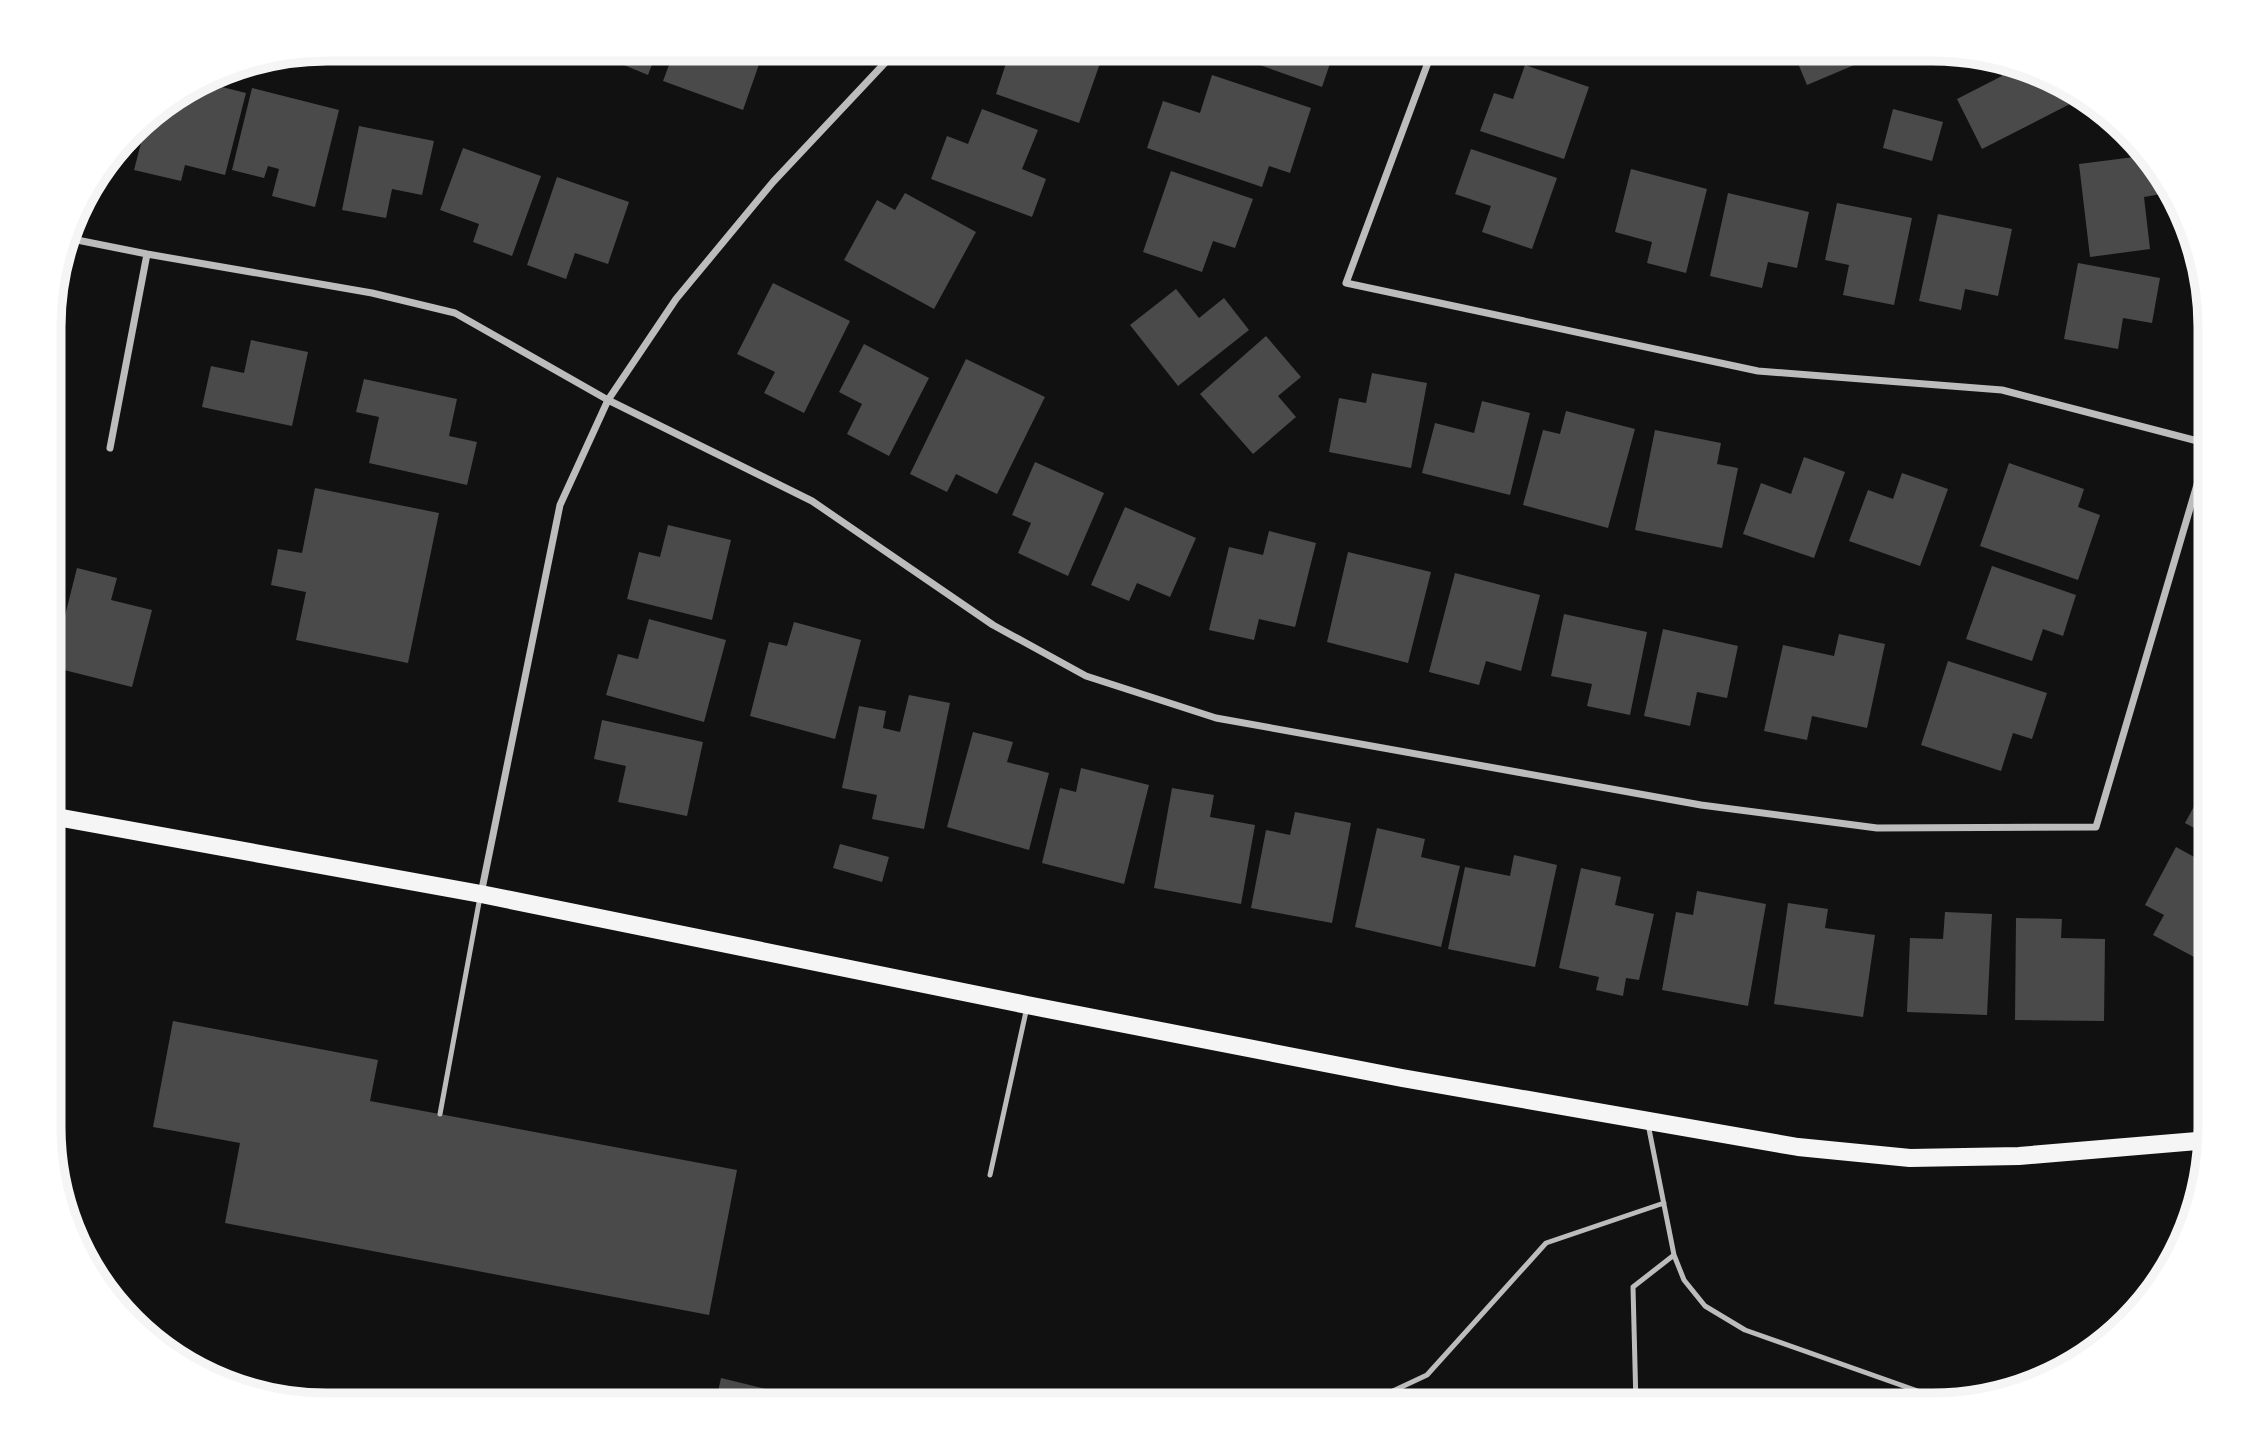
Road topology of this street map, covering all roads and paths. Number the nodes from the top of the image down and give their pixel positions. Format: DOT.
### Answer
graph roads {
  1 [pos="887,61"];
  2 [pos="1429,61"];
  3 [pos="76,240"];
  4 [pos="147,254"];
  5 [pos="608,400"];
  6 [pos="2198,441"];
  7 [pos="110,448"];
  8 [pos="2198,481"];
  9 [pos="61,818"];
  10 [pos="481,894"];
  11 [pos="1027,1005"];
  12 [pos="440,1114"];
  13 [pos="1648,1121"];
  14 [pos="2197,1141"];
  15 [pos="990,1175"];
  16 [pos="1664,1203"];
  17 [pos="1674,1255"];
  18 [pos="1389,1393"];
  19 [pos="1636,1393"];
  20 [pos="1923,1393"];
  1 -- 5 [label="street"];
  2 -- 6 [label="street"];
  3 -- 4 [label="street"];
  4 -- 5 [label="street"];
  4 -- 7 [label="street"];
  5 -- 8 [label="street"];
  5 -- 10 [label="street"];
  9 -- 10 [label="main road"];
  10 -- 11 [label="main road"];
  10 -- 12 [label="lane"];
  11 -- 13 [label="main road"];
  11 -- 15 [label="lane"];
  13 -- 14 [label="main road"];
  13 -- 16 [label="lane"];
  16 -- 17 [label="lane"];
  16 -- 18 [label="lane"];
  17 -- 19 [label="lane"];
  17 -- 20 [label="lane"];
}
